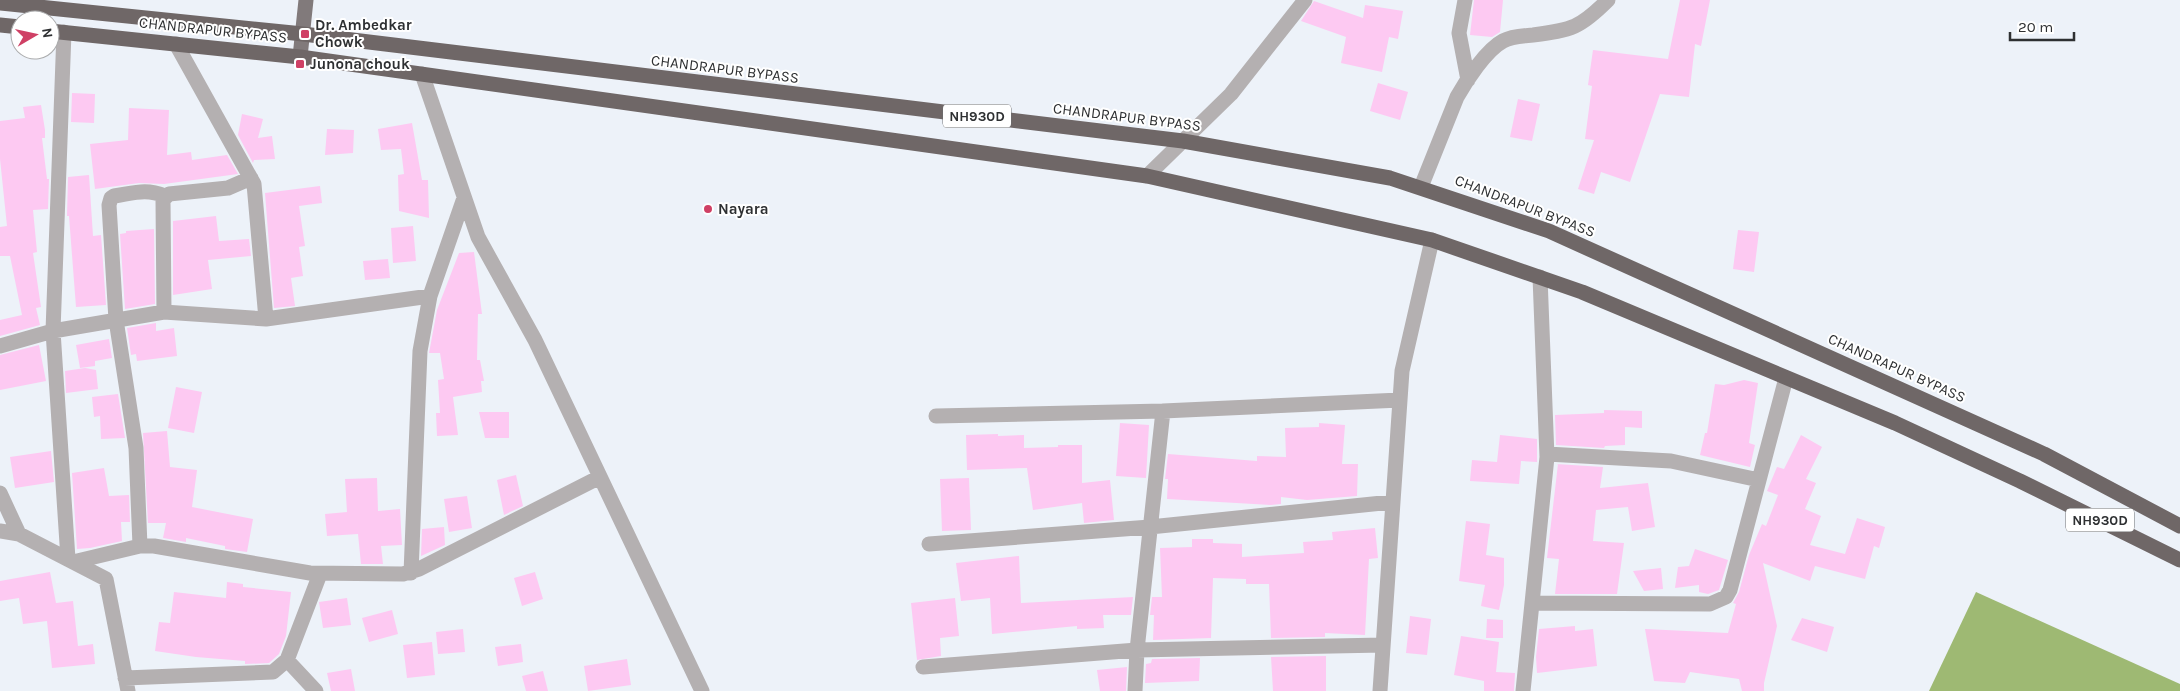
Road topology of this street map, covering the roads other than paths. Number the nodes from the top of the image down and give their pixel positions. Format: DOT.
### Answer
graph roads {
  1 [pos="306,0"];
  2 [pos="1305,0"];
  3 [pos="1465,0"];
  4 [pos="1608,0"];
  5 [pos="0,3"];
  6 [pos="60,31"];
  7 [pos="303,34"];
  8 [pos="176,44"];
  9 [pos="300,57"];
  10 [pos="57,60"];
  11 [pos="422,74"];
  12 [pos="1468,80"];
  13 [pos="1183,141"];
  14 [pos="1148,176"];
  15 [pos="251,178"];
  16 [pos="1421,187"];
  17 [pos="165,196"];
  18 [pos="464,198"];
  19 [pos="1432,240"];
  20 [pos="1540,277"];
  21 [pos="430,296"];
  22 [pos="164,312"];
  23 [pos="116,320"];
  24 [pos="266,320"];
  25 [pos="53,331"];
  26 [pos="0,346"];
  27 [pos="1786,378"];
  28 [pos="1400,400"];
  29 [pos="1163,411"];
  30 [pos="936,416"];
  31 [pos="1547,454"];
  32 [pos="600,477"];
  33 [pos="1760,480"];
  34 [pos="0,493"];
  35 [pos="1392,502"];
  36 [pos="2180,526"];
  37 [pos="1150,527"];
  38 [pos="0,531"];
  39 [pos="19,534"];
  40 [pos="929,544"];
  41 [pos="140,546"];
  42 [pos="71,560"];
  43 [pos="2180,560"];
  44 [pos="411,572"];
  45 [pos="320,574"];
  46 [pos="1532,603"];
  47 [pos="1383,645"];
  48 [pos="1137,650"];
  49 [pos="287,660"];
  50 [pos="923,668"];
  51 [pos="127,684"];
  52 [pos="316,691"];
  53 [pos="702,691"];
  54 [pos="1135,691"];
  55 [pos="1380,691"];
  56 [pos="1523,691"];
  1 -- 7 [label="main road"];
  2 -- 13 [label="street"];
  3 -- 12 [label="street"];
  4 -- 12 [label="street"];
  5 -- 7 [label="highway, CHANDRAPUR BYPASS / NH930D"];
  6 -- 8 [label="highway, CHANDRAPUR BYPASS / NH930D"];
  7 -- 9 [label="main road"];
  7 -- 13 [label="highway, CHANDRAPUR BYPASS / NH930D"];
  8 -- 9 [label="highway, CHANDRAPUR BYPASS / NH930D"];
  8 -- 15 [label="street"];
  9 -- 11 [label="highway, CHANDRAPUR BYPASS / NH930D"];
  10 -- 25 [label="street"];
  11 -- 14 [label="highway, CHANDRAPUR BYPASS / NH930D"];
  11 -- 18 [label="street"];
  12 -- 16 [label="street"];
  13 -- 14 [label="street"];
  13 -- 16 [label="highway, CHANDRAPUR BYPASS / NH930D"];
  14 -- 19 [label="highway, CHANDRAPUR BYPASS / NH930D"];
  15 -- 17 [label="street"];
  15 -- 24 [label="street"];
  16 -- 36 [label="highway, CHANDRAPUR BYPASS / NH930D"];
  17 -- 22 [label="street"];
  17 -- 23 [label="street"];
  18 -- 21 [label="street"];
  18 -- 32 [label="street"];
  19 -- 20 [label="highway, CHANDRAPUR BYPASS / NH930D"];
  19 -- 28 [label="street"];
  20 -- 27 [label="highway, CHANDRAPUR BYPASS / NH930D"];
  20 -- 31 [label="street"];
  21 -- 24 [label="street"];
  21 -- 44 [label="street"];
  22 -- 23 [label="street"];
  22 -- 24 [label="street"];
  23 -- 25 [label="street"];
  23 -- 41 [label="street"];
  25 -- 26 [label="street"];
  25 -- 42 [label="street"];
  27 -- 33 [label="street"];
  27 -- 43 [label="highway, CHANDRAPUR BYPASS / NH930D"];
  28 -- 29 [label="street"];
  28 -- 35 [label="street"];
  29 -- 30 [label="street"];
  29 -- 37 [label="street"];
  31 -- 33 [label="street"];
  31 -- 46 [label="street"];
  32 -- 44 [label="street"];
  32 -- 53 [label="street"];
  33 -- 46 [label="street"];
  34 -- 39 [label="street"];
  35 -- 37 [label="street"];
  35 -- 47 [label="street"];
  37 -- 40 [label="street"];
  37 -- 48 [label="street"];
  38 -- 39 [label="street"];
  39 -- 42 [label="street"];
  41 -- 42 [label="street"];
  41 -- 45 [label="street"];
  42 -- 51 [label="street"];
  44 -- 45 [label="street"];
  45 -- 49 [label="street"];
  46 -- 56 [label="street"];
  47 -- 48 [label="street"];
  47 -- 55 [label="street"];
  48 -- 50 [label="street"];
  48 -- 54 [label="street"];
  49 -- 51 [label="street"];
  49 -- 52 [label="street"];
}
